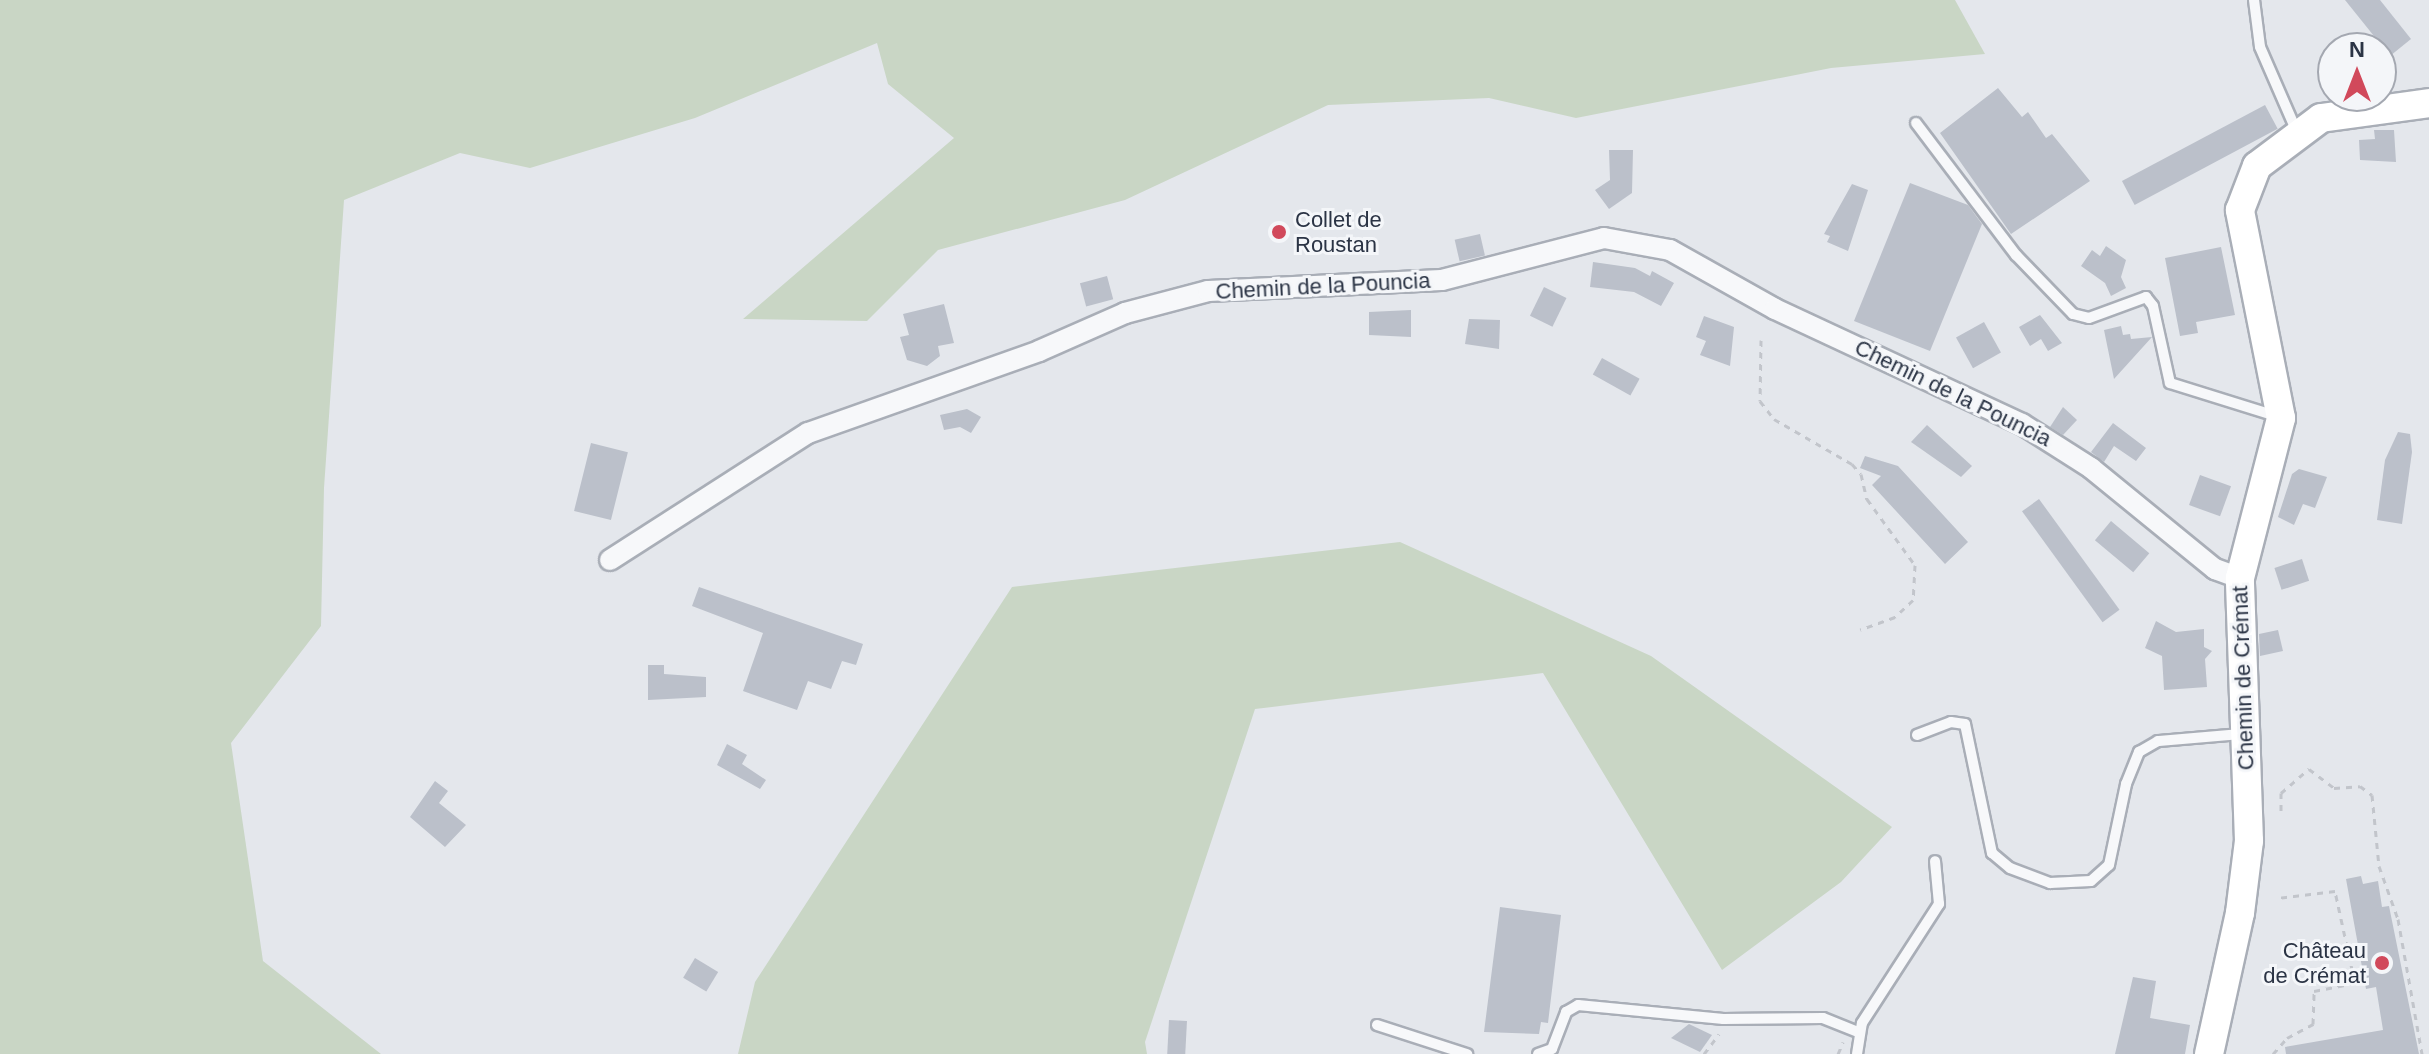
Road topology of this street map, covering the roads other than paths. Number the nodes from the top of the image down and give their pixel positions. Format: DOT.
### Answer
graph roads {
  1 [pos="2254,0"];
  2 [pos="2429,103"];
  3 [pos="1916,123"];
  4 [pos="2297,132"];
  5 [pos="2281,418"];
  6 [pos="610,560"];
  7 [pos="2240,578"];
  8 [pos="2244,734"];
  9 [pos="1917,735"];
  10 [pos="1935,861"];
  11 [pos="1377,1025"];
  12 [pos="1858,1032"];
  13 [pos="1467,1054"];
  14 [pos="1538,1054"];
  15 [pos="1857,1054"];
  16 [pos="2209,1054"];
  1 -- 4 [label="lane"];
  2 -- 4 [label="street, Chemin de Crémat"];
  3 -- 5 [label="lane"];
  4 -- 5 [label="street, Chemin de Crémat"];
  5 -- 7 [label="street, Chemin de Crémat"];
  6 -- 7 [label="street, Chemin de la Pouncia"];
  7 -- 8 [label="street, Chemin de Crémat"];
  8 -- 9 [label="lane"];
  8 -- 16 [label="street, Chemin de Crémat"];
  10 -- 12 [label="lane"];
  11 -- 13 [label="lane"];
  12 -- 14 [label="lane"];
  12 -- 15 [label="lane"];
}
